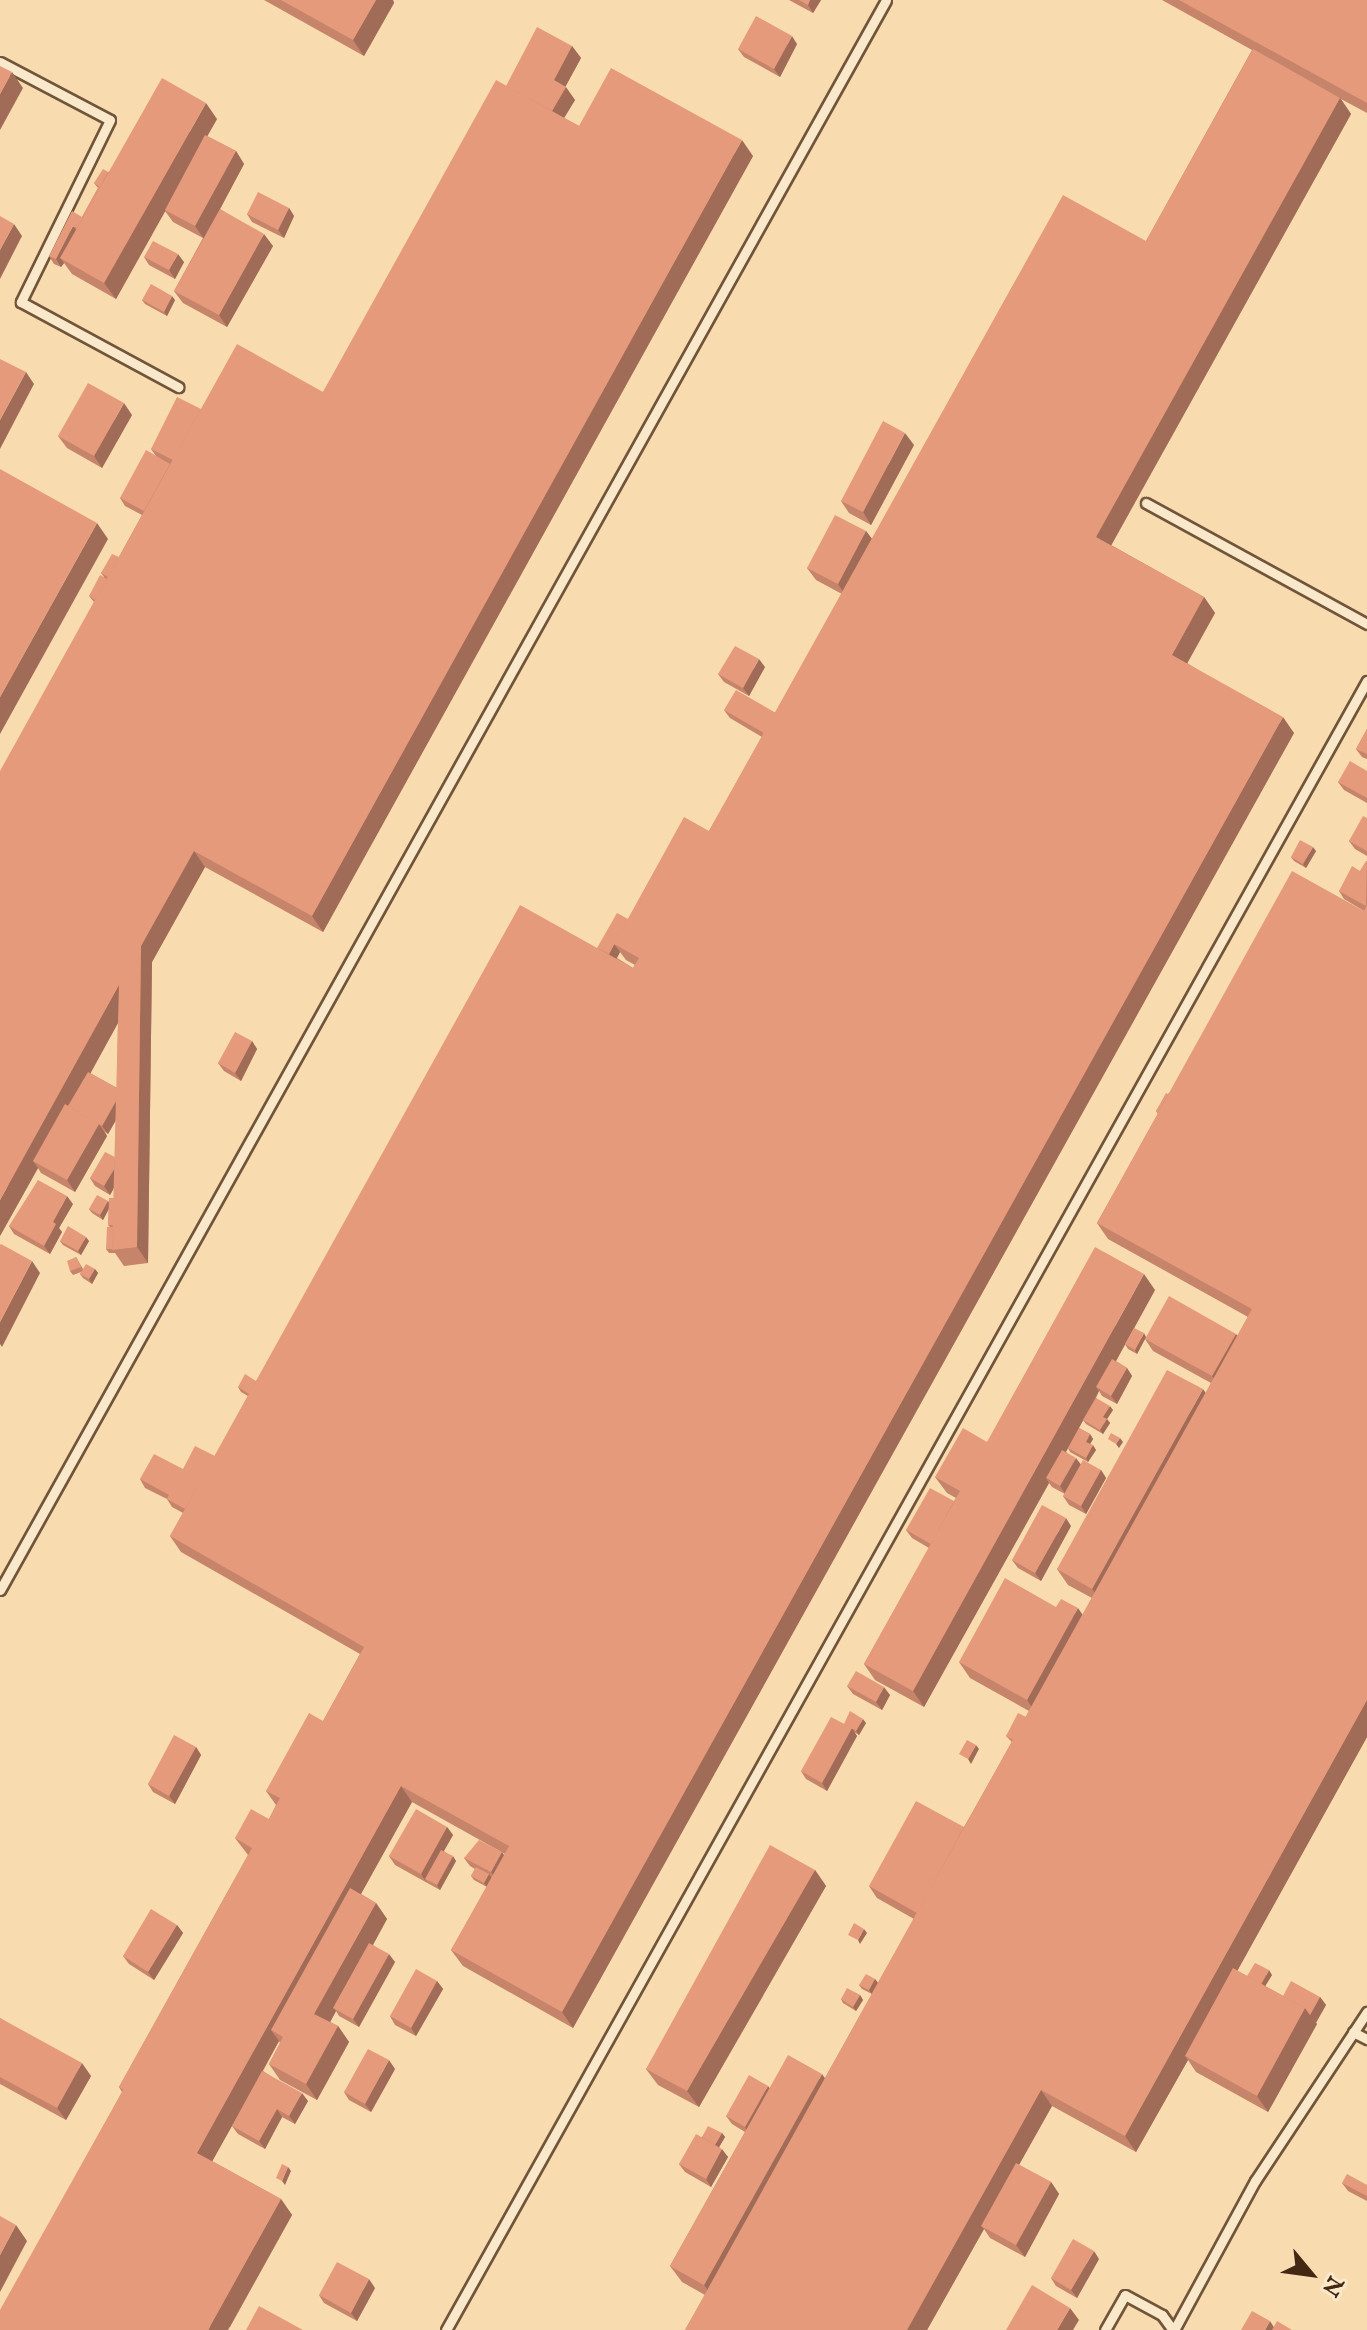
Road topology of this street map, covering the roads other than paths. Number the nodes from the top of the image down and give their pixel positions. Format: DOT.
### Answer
graph roads {
  1 [pos="886,0"];
  2 [pos="0,62"];
  3 [pos="178,387"];
  4 [pos="1146,503"];
  5 [pos="1367,624"];
  6 [pos="1367,681"];
  7 [pos="0,1590"];
  8 [pos="1367,2012"];
  9 [pos="1353,2032"];
  10 [pos="1367,2039"];
  11 [pos="446,2330"];
  12 [pos="1105,2330"];
  13 [pos="1173,2330"];
  1 -- 7 [label="lane"];
  2 -- 3 [label="lane"];
  4 -- 5 [label="lane"];
  6 -- 11 [label="lane"];
  8 -- 9 [label="lane"];
  9 -- 10 [label="lane"];
  9 -- 13 [label="lane"];
  12 -- 13 [label="lane"];
}
